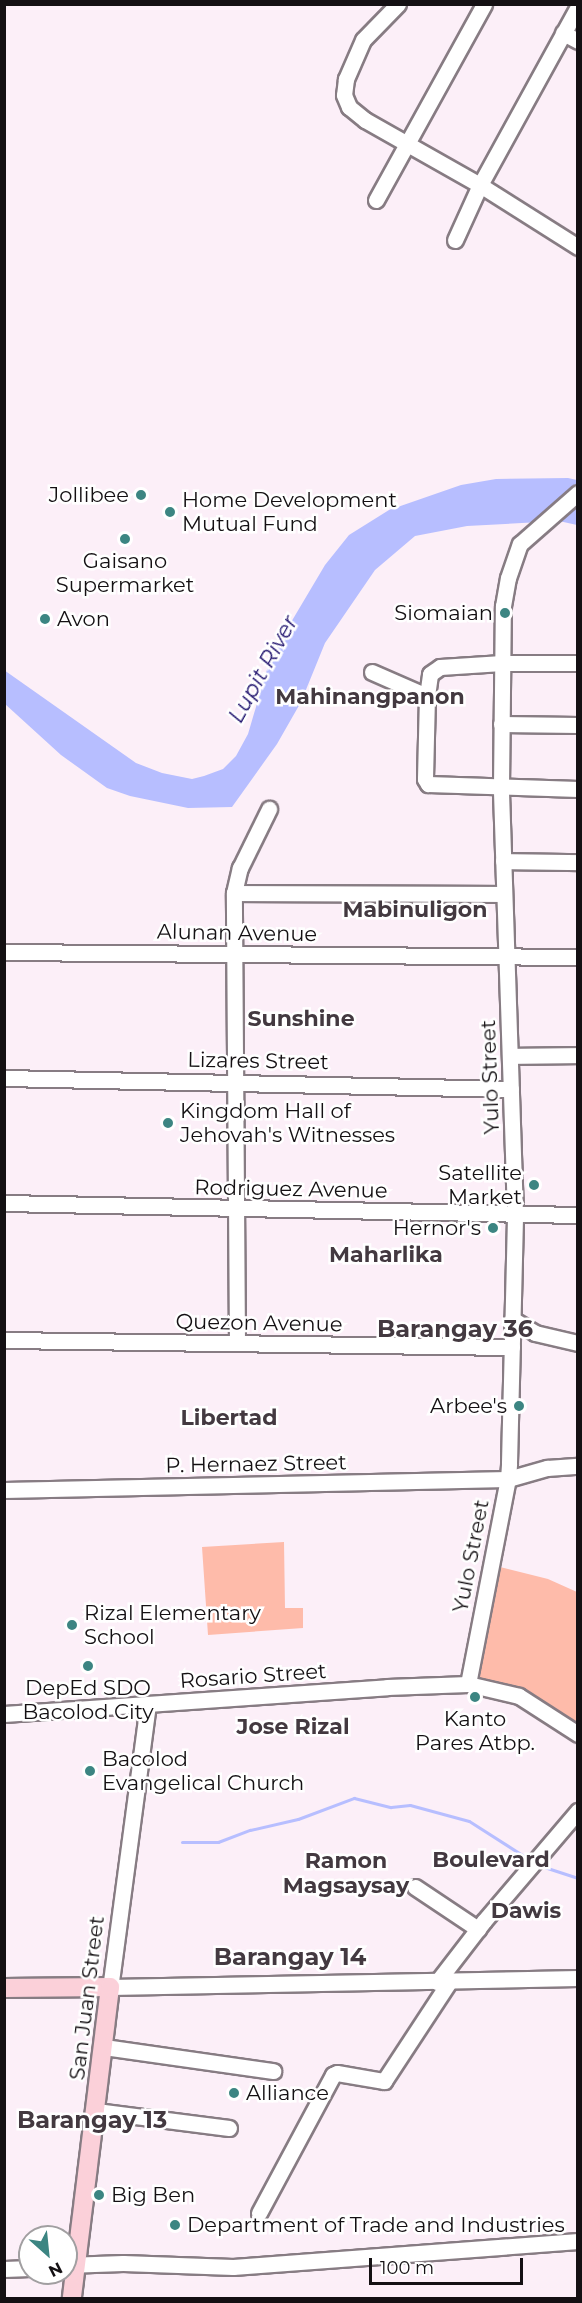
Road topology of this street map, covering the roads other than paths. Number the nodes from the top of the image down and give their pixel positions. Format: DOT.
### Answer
graph roads {
  1 [pos="398,4"];
  2 [pos="484,4"];
  3 [pos="578,7"];
  4 [pos="563,33"];
  5 [pos="578,41"];
  6 [pos="406,142"];
  7 [pos="480,185"];
  8 [pos="376,200"];
  9 [pos="454,240"];
  10 [pos="578,247"];
  11 [pos="578,493"];
  12 [pos="502,663"];
  13 [pos="578,663"];
  14 [pos="372,672"];
  15 [pos="426,696"];
  16 [pos="501,724"];
  17 [pos="578,725"];
  18 [pos="501,787"];
  19 [pos="578,789"];
  20 [pos="269,809"];
  21 [pos="503,861"];
  22 [pos="578,862"];
  23 [pos="234,892"];
  24 [pos="504,894"];
  25 [pos="4,952"];
  26 [pos="234,954"];
  27 [pos="507,957"];
  28 [pos="578,957"];
  29 [pos="510,1056"];
  30 [pos="578,1056"];
  31 [pos="4,1078"];
  32 [pos="235,1081"];
  33 [pos="511,1089"];
  34 [pos="4,1203"];
  35 [pos="236,1209"];
  36 [pos="515,1214"];
  37 [pos="578,1215"];
  38 [pos="512,1319"];
  39 [pos="4,1340"];
  40 [pos="237,1343"];
  41 [pos="578,1343"];
  42 [pos="512,1347"];
  43 [pos="578,1466"];
  44 [pos="508,1479"];
  45 [pos="4,1490"];
  46 [pos="468,1684"];
  47 [pos="148,1704"];
  48 [pos="4,1714"];
  49 [pos="578,1734"];
  50 [pos="578,1812"];
  51 [pos="415,1887"];
  52 [pos="478,1929"];
  53 [pos="578,1978"];
  54 [pos="443,1982"];
  55 [pos="110,1987"];
  56 [pos="4,1988"];
  57 [pos="104,2047"];
  58 [pos="273,2071"];
  59 [pos="96,2111"];
  60 [pos="229,2128"];
  61 [pos="259,2213"];
  62 [pos="77,2225"];
  63 [pos="578,2241"];
  64 [pos="78,2265"];
  1 -- 6 [label="street"];
  2 -- 6 [label="street"];
  3 -- 4 [label="street"];
  4 -- 5 [label="street"];
  4 -- 7 [label="street"];
  6 -- 7 [label="street"];
  6 -- 8 [label="street"];
  7 -- 9 [label="street"];
  7 -- 10 [label="street"];
  11 -- 12 [label="street, Yulo Street"];
  12 -- 13 [label="street"];
  12 -- 15 [label="street"];
  12 -- 16 [label="street, Yulo Street"];
  14 -- 15 [label="street"];
  15 -- 18 [label="street"];
  16 -- 17 [label="street"];
  16 -- 18 [label="street, Yulo Street"];
  18 -- 19 [label="street"];
  18 -- 21 [label="street, Yulo Street"];
  20 -- 23 [label="street"];
  21 -- 22 [label="street"];
  21 -- 24 [label="street, Yulo Street"];
  23 -- 24 [label="street"];
  23 -- 26 [label="street"];
  24 -- 27 [label="street, Yulo Street"];
  25 -- 26 [label="street, Alunan Avenue"];
  26 -- 27 [label="street, Alunan Avenue"];
  26 -- 32 [label="street"];
  27 -- 28 [label="street, Alunan Avenue"];
  27 -- 29 [label="street, Yulo Street"];
  29 -- 30 [label="street"];
  29 -- 33 [label="street, Yulo Street"];
  31 -- 32 [label="street, Lizares Street"];
  32 -- 33 [label="street, Lizares Street"];
  32 -- 35 [label="street"];
  33 -- 36 [label="street, Yulo Street"];
  34 -- 35 [label="street, Rodriguez Avenue"];
  35 -- 36 [label="street, Rodriguez Avenue"];
  35 -- 40 [label="street"];
  36 -- 37 [label="street, Rodriguez Avenue"];
  36 -- 38 [label="street, Yulo Street"];
  38 -- 41 [label="street"];
  38 -- 42 [label="street, Yulo Street"];
  39 -- 40 [label="street, Quezon Avenue"];
  40 -- 42 [label="street, Quezon Avenue"];
  42 -- 44 [label="street, Yulo Street"];
  43 -- 44 [label="street, P. Hernaez Street"];
  44 -- 45 [label="street, P. Hernaez Street"];
  44 -- 46 [label="street, Yulo Street"];
  46 -- 47 [label="street, Rosario Street"];
  46 -- 49 [label="street, Rosario Street"];
  47 -- 48 [label="street, Rosario Street"];
  47 -- 55 [label="street, San Juan Street"];
  50 -- 52 [label="street"];
  51 -- 52 [label="street"];
  52 -- 54 [label="street"];
  53 -- 54 [label="street"];
  54 -- 55 [label="street"];
  54 -- 61 [label="street"];
  55 -- 56 [label="main road"];
  55 -- 57 [label="main road, San Juan Street"];
  57 -- 58 [label="street"];
  57 -- 59 [label="main road, San Juan Street"];
  59 -- 60 [label="street"];
  59 -- 62 [label="main road, San Juan Street"];
  63 -- 64 [label="street"];
}
